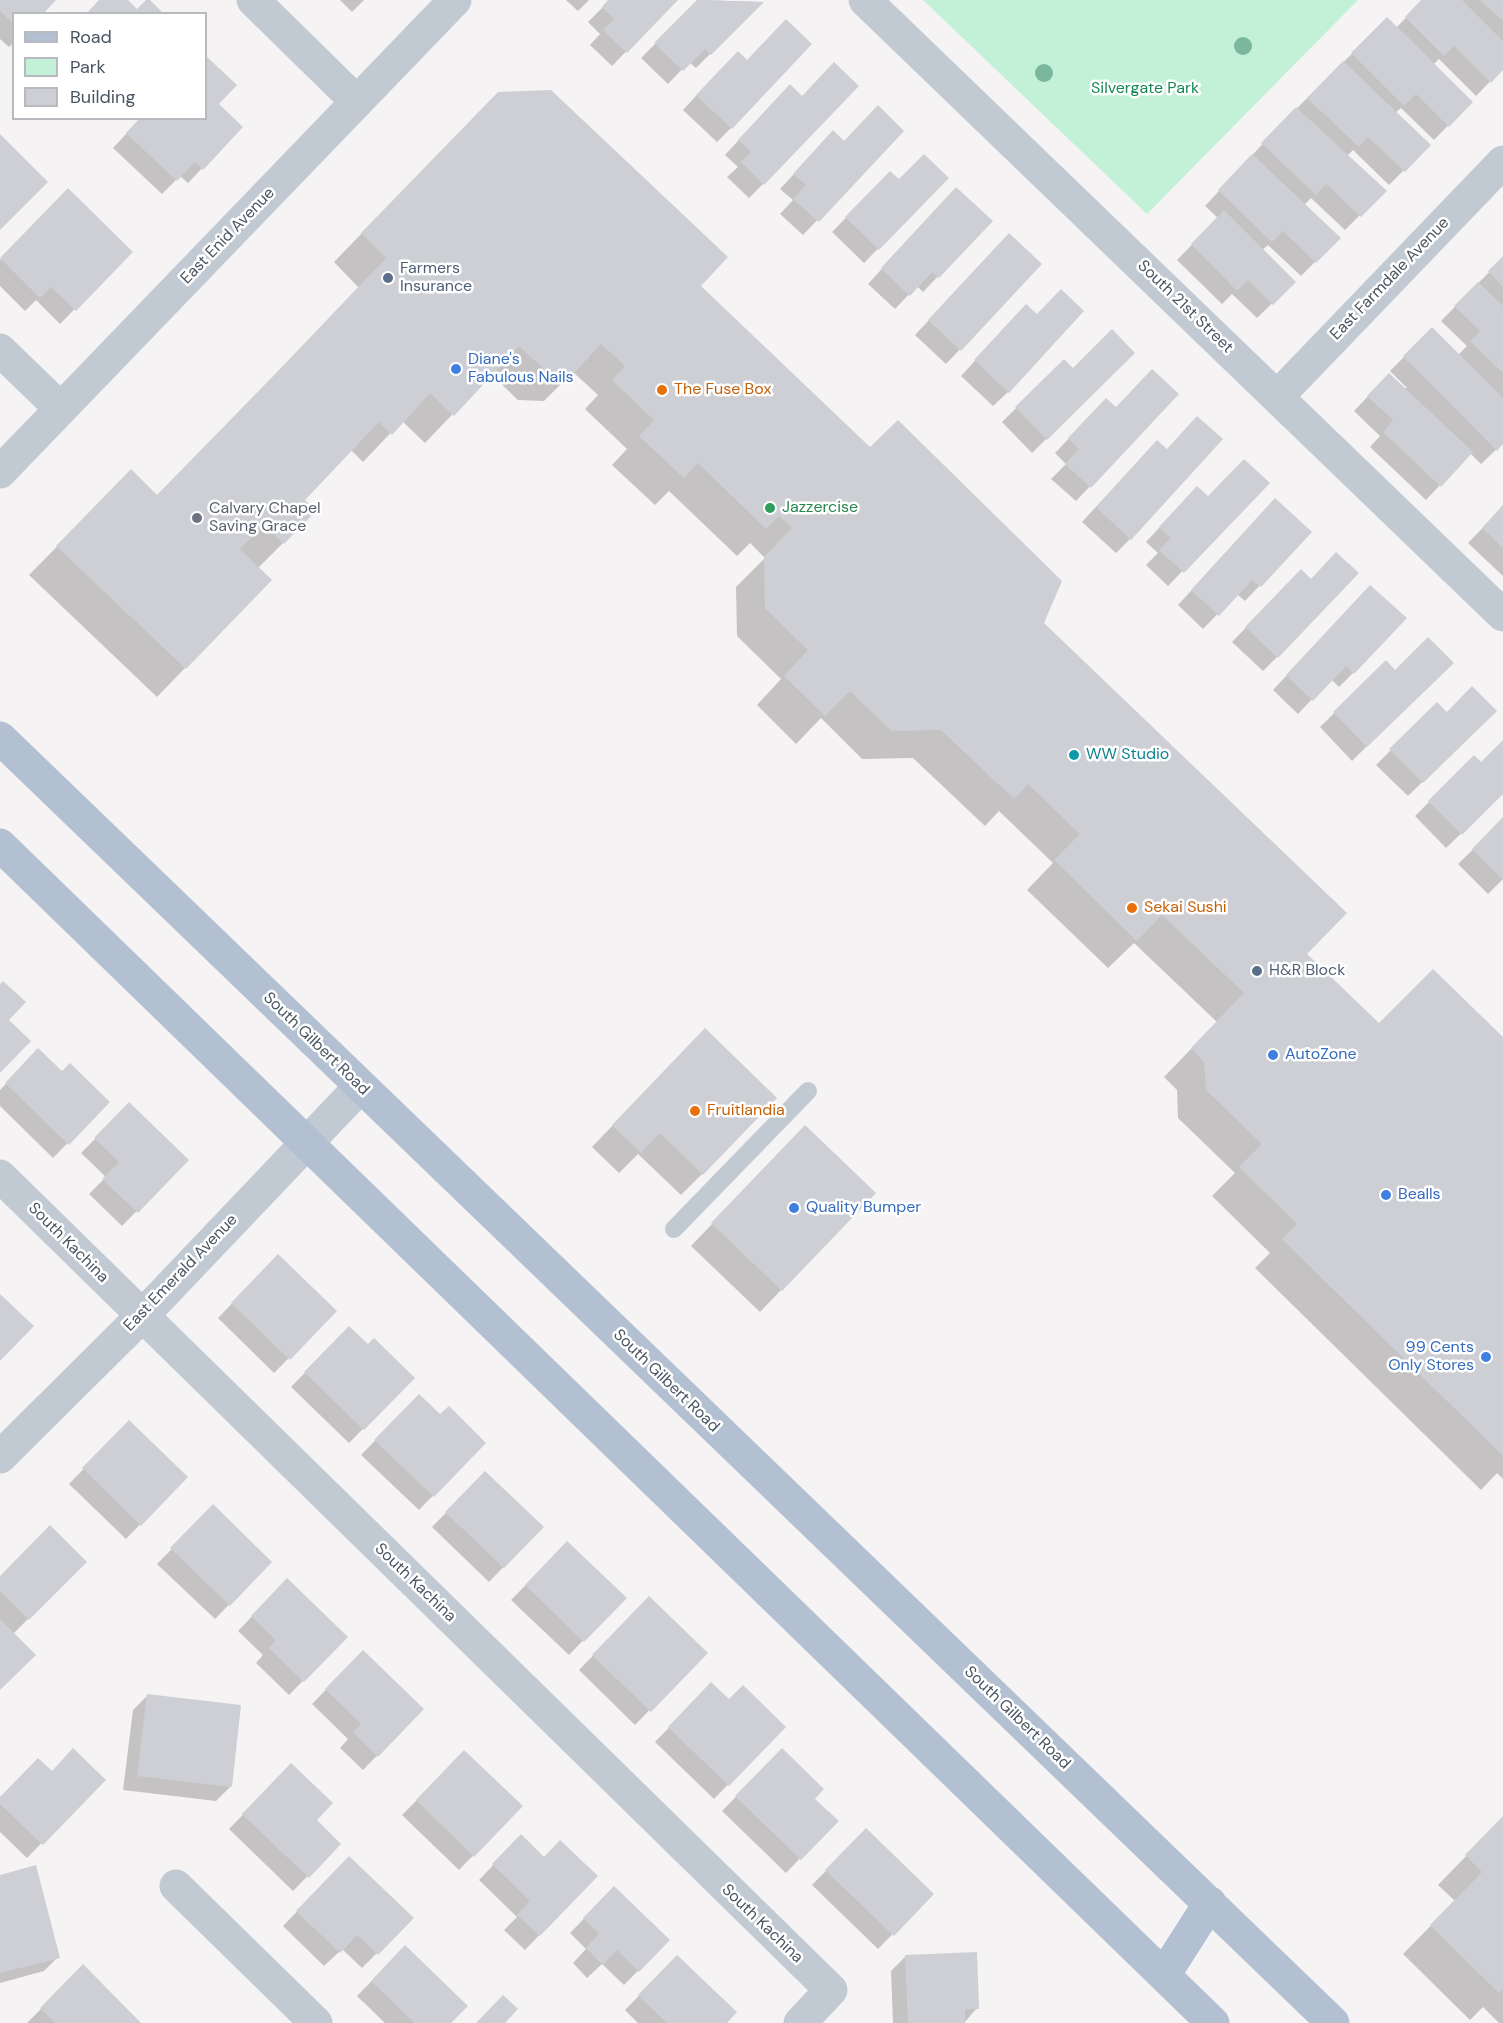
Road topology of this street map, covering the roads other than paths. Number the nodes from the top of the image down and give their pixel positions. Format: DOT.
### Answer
graph roads {
  1 [pos="253,0"];
  2 [pos="455,0"];
  3 [pos="865,0"];
  4 [pos="357,102"];
  5 [pos="1503,162"];
  6 [pos="0,350"];
  7 [pos="1278,396"];
  8 [pos="61,409"];
  9 [pos="0,472"];
  10 [pos="1503,615"];
  11 [pos="0,738"];
  12 [pos="0,845"];
  13 [pos="360,1087"];
  14 [pos="808,1091"];
  15 [pos="307,1142"];
  16 [pos="0,1176"];
  17 [pos="674,1229"];
  18 [pos="142,1316"];
  19 [pos="0,1457"];
  20 [pos="176,1886"];
  21 [pos="1210,1903"];
  22 [pos="1164,1975"];
  23 [pos="316,2023"];
  24 [pos="800,2023"];
  25 [pos="1213,2023"];
  26 [pos="1333,2023"];
  1 -- 4 [label="street"];
  2 -- 4 [label="street, East Enid Avenue"];
  3 -- 7 [label="street, South 21st Street"];
  4 -- 8 [label="street, East Enid Avenue"];
  5 -- 7 [label="street, East Farmdale Avenue"];
  6 -- 8 [label="street"];
  7 -- 10 [label="street, South 21st Street"];
  8 -- 9 [label="street, East Enid Avenue"];
  11 -- 13 [label="main road, South Gilbert Road"];
  12 -- 15 [label="main road"];
  13 -- 15 [label="street, East Emerald Avenue"];
  13 -- 21 [label="main road, South Gilbert Road"];
  14 -- 17 [label="lane"];
  15 -- 18 [label="street, East Emerald Avenue"];
  15 -- 22 [label="main road"];
  16 -- 18 [label="street, South Kachina"];
  18 -- 19 [label="street, East Emerald Avenue"];
  18 -- 24 [label="street, South Kachina"];
  20 -- 23 [label="street"];
  21 -- 22 [label="main road"];
  21 -- 26 [label="main road, South Gilbert Road"];
  22 -- 25 [label="main road"];
}
